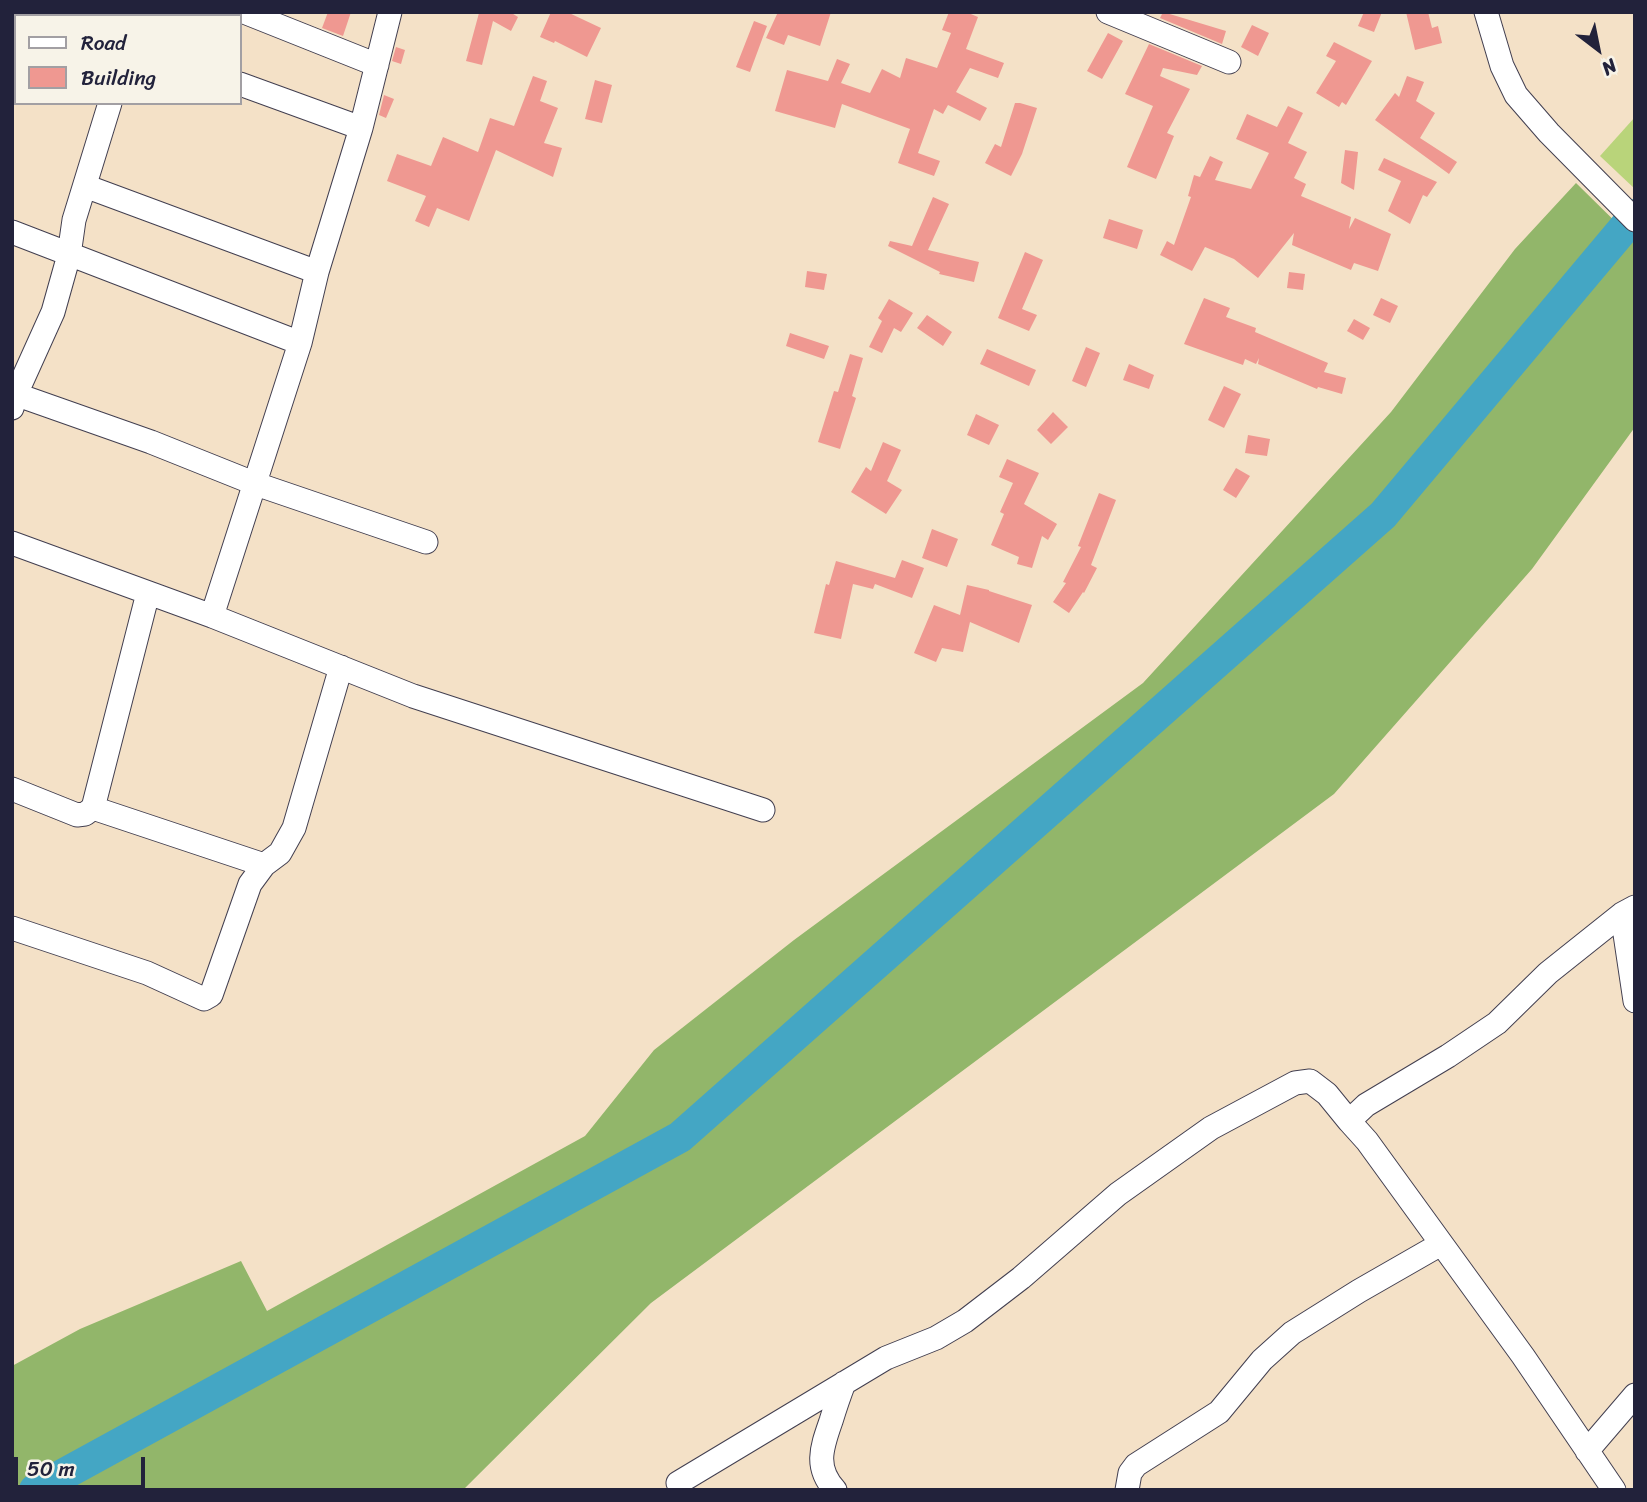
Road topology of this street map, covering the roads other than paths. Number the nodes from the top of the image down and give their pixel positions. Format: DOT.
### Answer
graph roads {
  1 [pos="244,12"];
  2 [pos="390,12"];
  3 [pos="1108,12"];
  4 [pos="1486,12"];
  5 [pos="1229,62"];
  6 [pos="377,65"];
  7 [pos="242,85"];
  8 [pos="109,105"];
  9 [pos="361,128"];
  10 [pos="85,186"];
  11 [pos="1635,220"];
  12 [pos="12,232"];
  13 [pos="69,255"];
  14 [pos="317,272"];
  15 [pos="300,343"];
  16 [pos="13,399"];
  17 [pos="256,484"];
  18 [pos="426,542"];
  19 [pos="12,543"];
  20 [pos="148,593"];
  21 [pos="212,616"];
  22 [pos="341,667"];
  23 [pos="12,789"];
  24 [pos="93,808"];
  25 [pos="763,810"];
  26 [pos="264,865"];
  27 [pos="1628,910"];
  28 [pos="12,928"];
  29 [pos="1635,1001"];
  30 [pos="1349,1121"];
  31 [pos="1441,1244"];
  32 [pos="844,1383"];
  33 [pos="1635,1395"];
  34 [pos="1587,1451"];
  35 [pos="678,1483"];
  36 [pos="835,1490"];
  37 [pos="1127,1490"];
  38 [pos="1614,1490"];
  1 -- 6 [label="street"];
  2 -- 6 [label="street"];
  3 -- 5 [label="street"];
  4 -- 11 [label="street"];
  6 -- 9 [label="street"];
  7 -- 9 [label="street"];
  8 -- 10 [label="street"];
  9 -- 14 [label="street"];
  10 -- 13 [label="street"];
  10 -- 14 [label="street"];
  12 -- 13 [label="street"];
  13 -- 15 [label="street"];
  13 -- 16 [label="street"];
  14 -- 15 [label="street"];
  15 -- 17 [label="street"];
  16 -- 17 [label="street"];
  17 -- 18 [label="street"];
  17 -- 21 [label="street"];
  19 -- 20 [label="street"];
  20 -- 21 [label="street"];
  20 -- 24 [label="street"];
  21 -- 22 [label="street"];
  22 -- 25 [label="street"];
  22 -- 26 [label="street"];
  23 -- 24 [label="street"];
  24 -- 26 [label="street"];
  26 -- 28 [label="street"];
  27 -- 29 [label="street"];
  27 -- 30 [label="street"];
  30 -- 31 [label="street"];
  30 -- 32 [label="street"];
  31 -- 34 [label="street"];
  31 -- 37 [label="street"];
  32 -- 35 [label="street"];
  32 -- 36 [label="street"];
  33 -- 34 [label="street"];
  34 -- 38 [label="street"];
}
